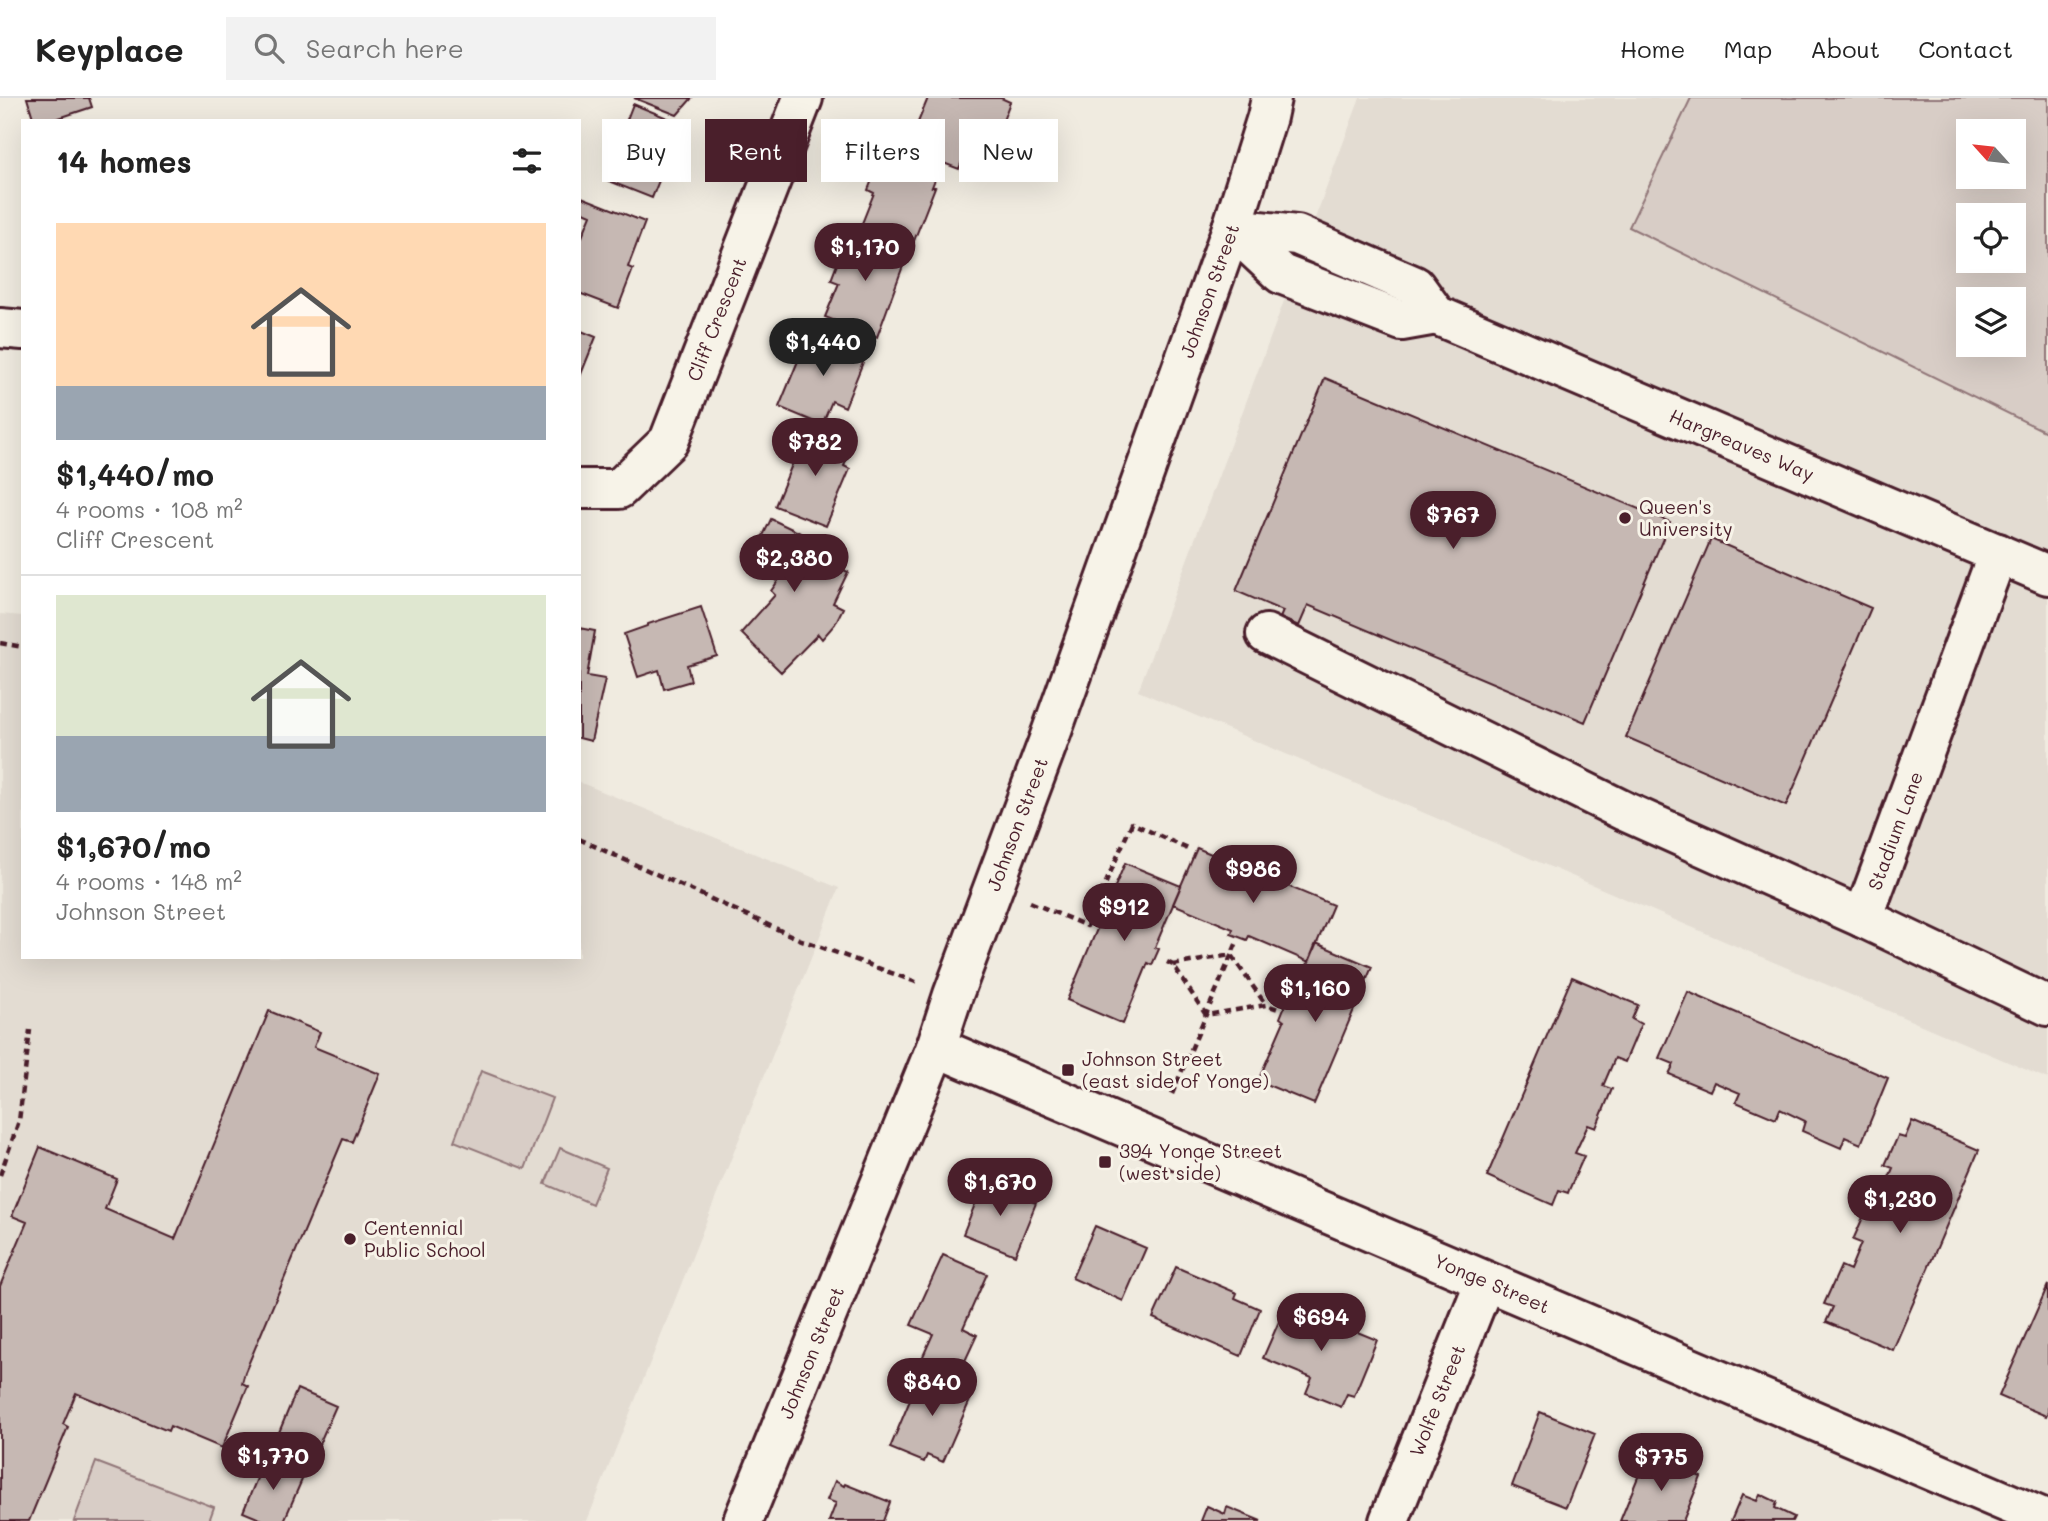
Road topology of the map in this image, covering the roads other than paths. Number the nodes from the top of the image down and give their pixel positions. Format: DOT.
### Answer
graph roads {
  1 [pos="803,98"];
  2 [pos="1272,104"];
  3 [pos="1232,228"];
  4 [pos="0,328"];
  5 [pos="21,330"];
  6 [pos="581,489"];
  7 [pos="1998,553"];
  8 [pos="2048,575"];
  9 [pos="1266,634"];
  10 [pos="1863,918"];
  11 [pos="2048,1006"];
  12 [pos="936,1047"];
  13 [pos="1485,1281"];
  14 [pos="2048,1520"];
  15 [pos="743,1521"];
  16 [pos="1389,1521"];
  1 -- 6 [label="street, Cliff Crescent"];
  2 -- 3 [label="street, Johnson Street"];
  3 -- 7 [label="street, Hargreaves Way"];
  3 -- 12 [label="street, Johnson Street"];
  4 -- 5 [label="street"];
  7 -- 8 [label="street, Hargreaves Way"];
  7 -- 10 [label="street, Stadium Lane"];
  9 -- 10 [label="street"];
  10 -- 11 [label="street"];
  12 -- 13 [label="street, Yonge Street"];
  12 -- 15 [label="street, Johnson Street"];
  13 -- 14 [label="street, Yonge Street"];
  13 -- 16 [label="street, Wolfe Street"];
}
